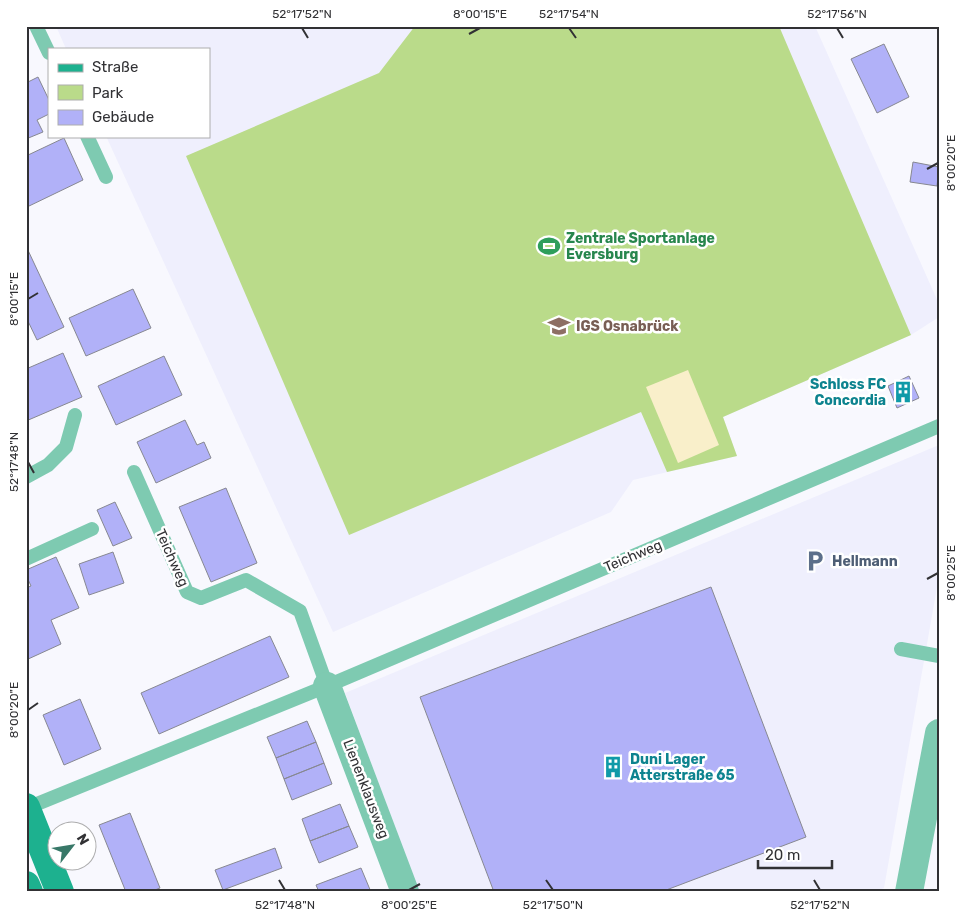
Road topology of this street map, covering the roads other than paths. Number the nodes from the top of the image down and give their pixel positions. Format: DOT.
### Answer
graph roads {
  1 [pos="36,26"];
  2 [pos="48,51"];
  3 [pos="89,138"];
  4 [pos="106,176"];
  5 [pos="75,415"];
  6 [pos="939,426"];
  7 [pos="134,472"];
  8 [pos="26,477"];
  9 [pos="92,529"];
  10 [pos="26,559"];
  11 [pos="901,649"];
  12 [pos="939,656"];
  13 [pos="328,686"];
  14 [pos="939,733"];
  15 [pos="26,808"];
  16 [pos="26,885"];
  17 [pos="29,892"];
  18 [pos="60,892"];
  19 [pos="405,892"];
  20 [pos="909,892"];
  1 -- 2 [label="lane"];
  3 -- 4 [label="lane"];
  5 -- 8 [label="lane"];
  6 -- 13 [label="lane, Teichweg"];
  7 -- 13 [label="lane, Teichweg"];
  9 -- 10 [label="lane"];
  11 -- 12 [label="lane"];
  13 -- 15 [label="lane, Teichweg"];
  13 -- 19 [label="street, Lienenklausweg"];
  14 -- 20 [label="street"];
  15 -- 18 [label="main road"];
  16 -- 17 [label="main road"];
}
